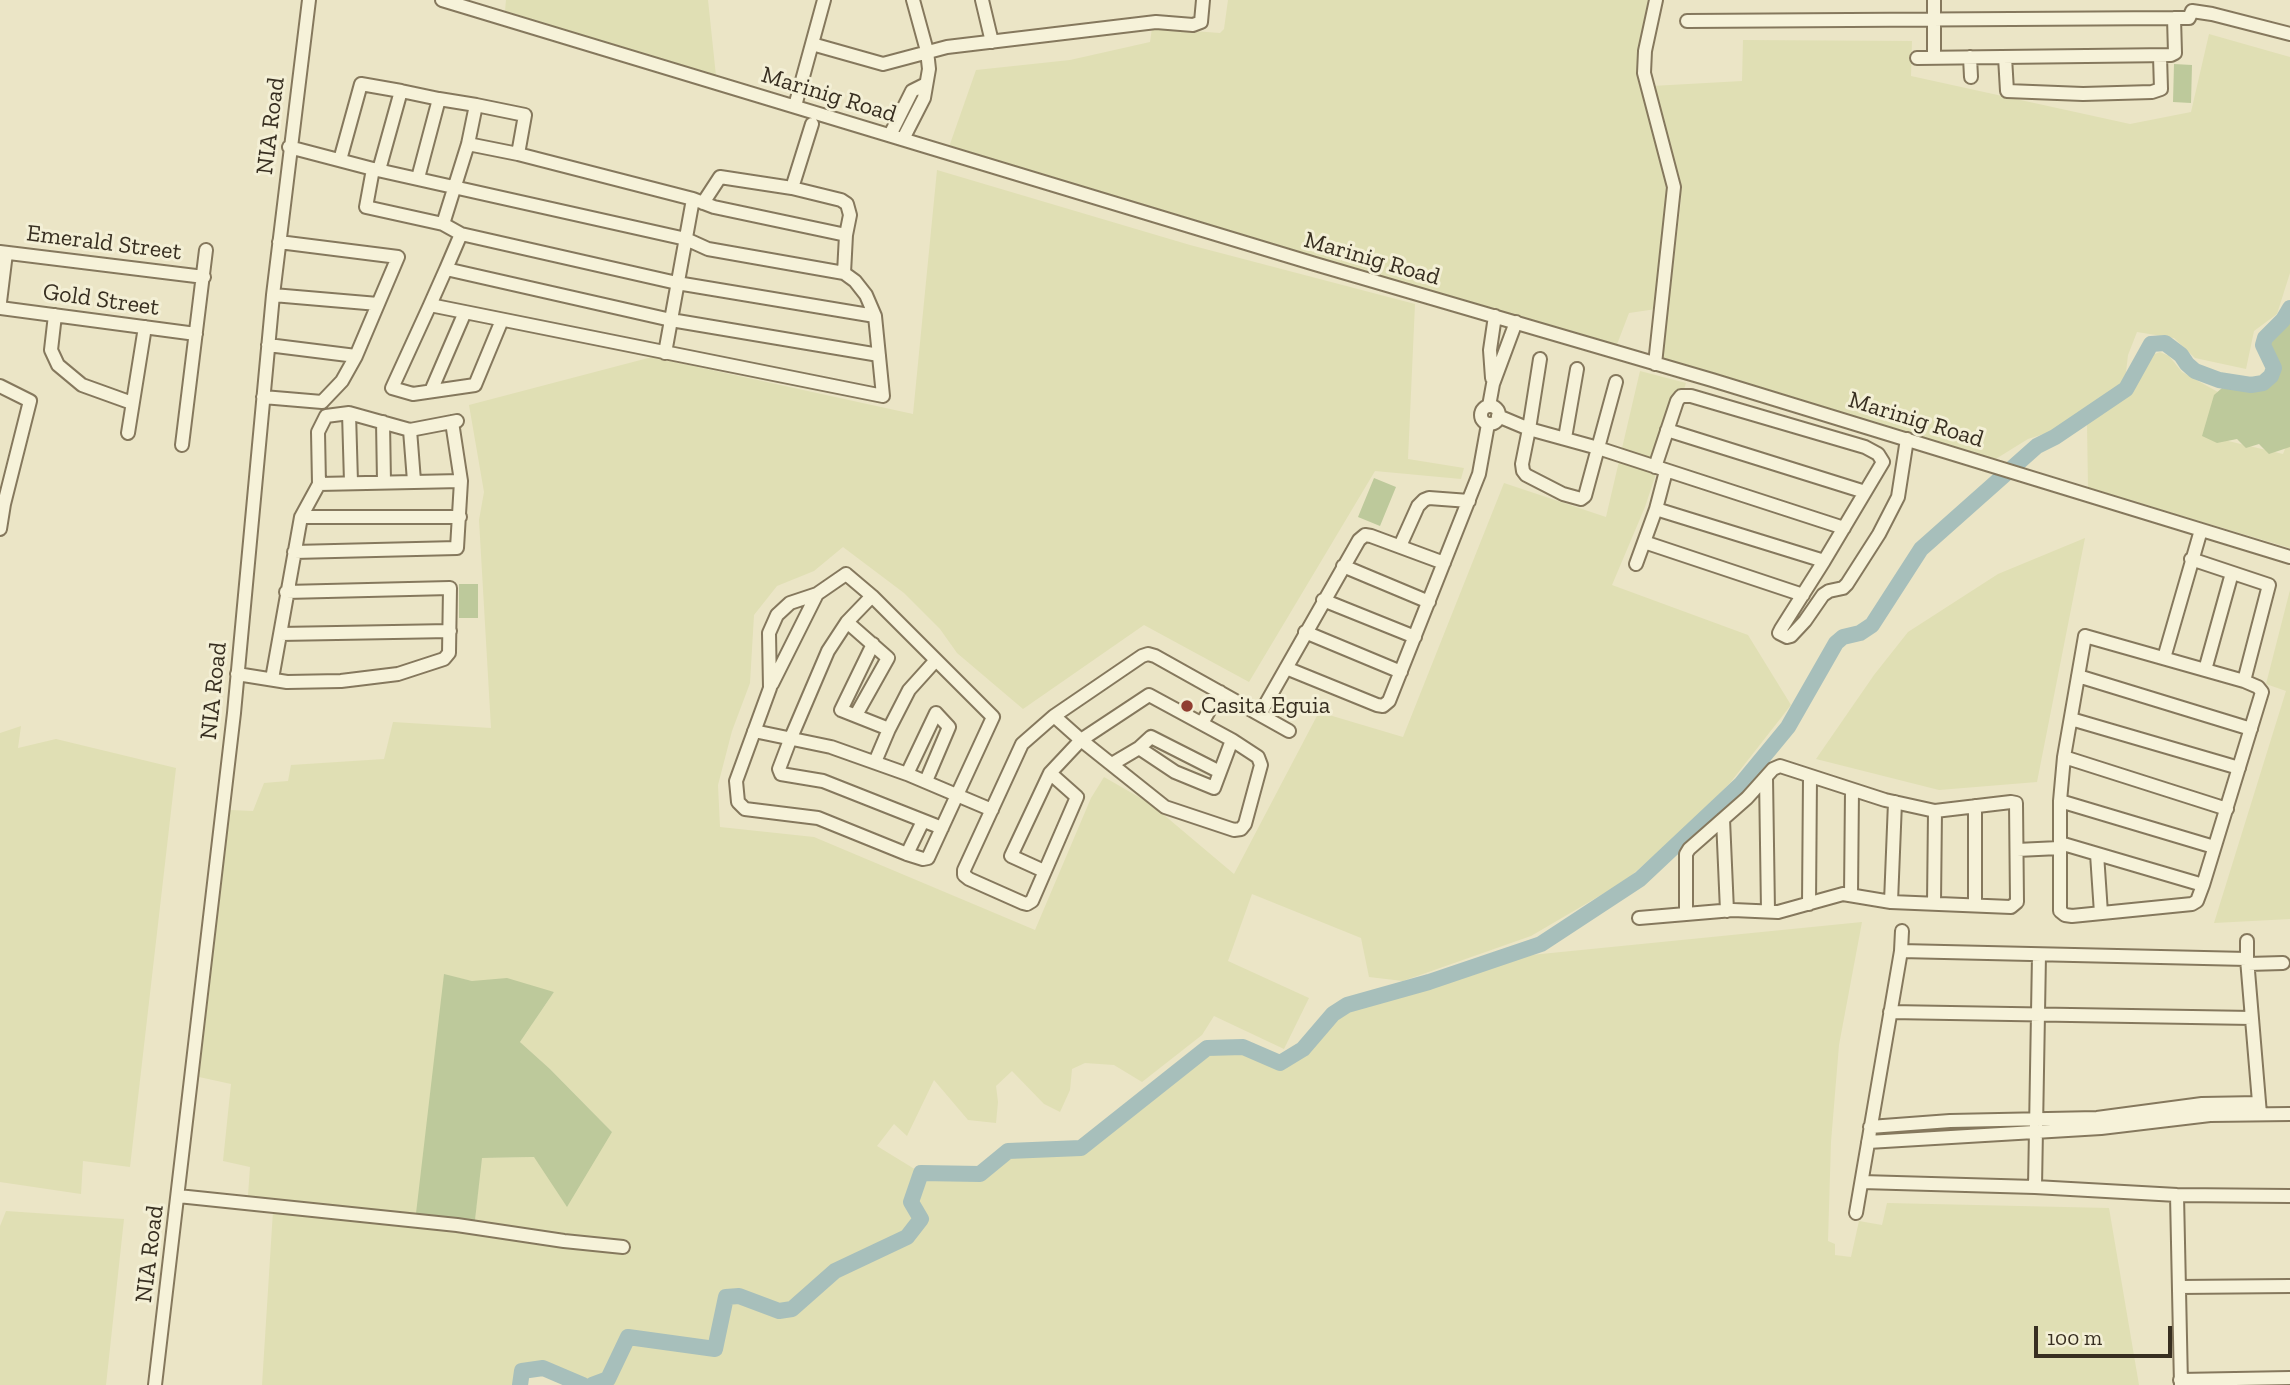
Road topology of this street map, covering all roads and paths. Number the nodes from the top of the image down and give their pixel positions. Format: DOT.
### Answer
graph roads {
  1 [pos="309,0"];
  2 [pos="442,0"];
  3 [pos="824,0"];
  4 [pos="914,0"];
  5 [pos="982,0"];
  6 [pos="1203,0"];
  7 [pos="1656,0"];
  8 [pos="1934,0"];
  9 [pos="2192,6"];
  10 [pos="2174,18"];
  11 [pos="1933,20"];
  12 [pos="1687,21"];
  13 [pos="2290,34"];
  14 [pos="992,43"];
  15 [pos="812,44"];
  16 [pos="927,51"];
  17 [pos="2160,56"];
  18 [pos="1934,57"];
  19 [pos="1970,57"];
  20 [pos="2005,57"];
  21 [pos="1917,58"];
  22 [pos="1971,77"];
  23 [pos="401,91"];
  24 [pos="439,99"];
  25 [pos="476,106"];
  26 [pos="795,106"];
  27 [pos="812,124"];
  28 [pos="896,137"];
  29 [pos="468,144"];
  30 [pos="289,148"];
  31 [pos="518,154"];
  32 [pos="340,160"];
  33 [pos="376,169"];
  34 [pos="418,178"];
  35 [pos="456,188"];
  36 [pos="792,188"];
  37 [pos="698,201"];
  38 [pos="443,224"];
  39 [pos="461,234"];
  40 [pos="846,235"];
  41 [pos="686,239"];
  42 [pos="279,242"];
  43 [pos="206,250"];
  44 [pos="3,252"];
  45 [pos="446,269"];
  46 [pos="844,273"];
  47 [pos="204,277"];
  48 [pos="677,283"];
  49 [pos="273,295"];
  50 [pos="0,302"];
  51 [pos="378,304"];
  52 [pos="430,305"];
  53 [pos="0,308"];
  54 [pos="465,312"];
  55 [pos="55,315"];
  56 [pos="876,316"];
  57 [pos="1495,316"];
  58 [pos="502,320"];
  59 [pos="671,320"];
  60 [pos="1516,322"];
  61 [pos="145,327"];
  62 [pos="196,334"];
  63 [pos="268,345"];
  64 [pos="665,353"];
  65 [pos="879,355"];
  66 [pos="355,356"];
  67 [pos="1539,359"];
  68 [pos="1656,364"];
  69 [pos="1577,369"];
  70 [pos="1616,382"];
  71 [pos="1493,384"];
  72 [pos="0,386"];
  73 [pos="431,391"];
  74 [pos="263,397"];
  75 [pos="132,403"];
  76 [pos="349,413"];
  77 [pos="1492,415"];
  78 [pos="383,422"];
  79 [pos="1529,429"];
  80 [pos="410,430"];
  81 [pos="1667,430"];
  82 [pos="128,433"];
  83 [pos="1565,438"];
  84 [pos="1907,439"];
  85 [pos="182,445"];
  86 [pos="1598,448"];
  87 [pos="7,468"];
  88 [pos="1660,469"];
  89 [pos="414,481"];
  90 [pos="461,481"];
  91 [pos="351,482"];
  92 [pos="384,482"];
  93 [pos="319,484"];
  94 [pos="1865,492"];
  95 [pos="1469,501"];
  96 [pos="2,504"];
  97 [pos="1656,509"];
  98 [pos="301,517"];
  99 [pos="460,517"];
  100 [pos="1844,528"];
  101 [pos="0,529"];
  102 [pos="2201,530"];
  103 [pos="1644,542"];
  104 [pos="1400,546"];
  105 [pos="294,552"];
  106 [pos="2290,557"];
  107 [pos="2191,559"];
  108 [pos="1824,561"];
  109 [pos="1444,564"];
  110 [pos="1636,564"];
  111 [pos="1343,566"];
  112 [pos="2232,573"];
  113 [pos="286,592"];
  114 [pos="817,594"];
  115 [pos="1803,595"];
  116 [pos="872,596"];
  117 [pos="1323,600"];
  118 [pos="1429,601"];
  119 [pos="848,622"];
  120 [pos="450,631"];
  121 [pos="1306,632"];
  122 [pos="280,634"];
  123 [pos="1415,636"];
  124 [pos="873,644"];
  125 [pos="2164,658"];
  126 [pos="936,660"];
  127 [pos="1286,668"];
  128 [pos="2205,670"];
  129 [pos="1401,672"];
  130 [pos="237,674"];
  131 [pos="2078,676"];
  132 [pos="272,680"];
  133 [pos="2244,681"];
  134 [pos="770,688"];
  135 [pos="1220,692"];
  136 [pos="1260,714"];
  137 [pos="856,715"];
  138 [pos="1054,716"];
  139 [pos="2071,719"];
  140 [pos="1202,723"];
  141 [pos="889,729"];
  142 [pos="2251,729"];
  143 [pos="1289,731"];
  144 [pos="754,732"];
  145 [pos="790,740"];
  146 [pos="1081,740"];
  147 [pos="1232,740"];
  148 [pos="1139,748"];
  149 [pos="2064,757"];
  150 [pos="875,762"];
  151 [pos="1112,764"];
  152 [pos="2239,768"];
  153 [pos="1220,772"];
  154 [pos="1050,773"];
  155 [pos="907,774"];
  156 [pos="1810,776"];
  157 [pos="1766,777"];
  158 [pos="926,781"];
  159 [pos="1852,790"];
  160 [pos="956,795"];
  161 [pos="2060,801"];
  162 [pos="1895,803"];
  163 [pos="1975,806"];
  164 [pos="2227,809"];
  165 [pos="992,810"];
  166 [pos="1935,811"];
  167 [pos="1723,818"];
  168 [pos="923,821"];
  169 [pos="942,828"];
  170 [pos="2060,846"];
  171 [pos="2214,848"];
  172 [pos="2017,850"];
  173 [pos="907,854"];
  174 [pos="2097,854"];
  175 [pos="1044,871"];
  176 [pos="2203,885"];
  177 [pos="1851,895"];
  178 [pos="1891,902"];
  179 [pos="1934,903"];
  180 [pos="1809,904"];
  181 [pos="1975,905"];
  182 [pos="1727,911"];
  183 [pos="1768,911"];
  184 [pos="2101,913"];
  185 [pos="1686,914"];
  186 [pos="1639,918"];
  187 [pos="1902,932"];
  188 [pos="2247,942"];
  189 [pos="1901,951"];
  190 [pos="2039,955"];
  191 [pos="2248,961"];
  192 [pos="2283,963"];
  193 [pos="1889,1012"];
  194 [pos="2038,1014"];
  195 [pos="2252,1018"];
  196 [pos="2260,1108"];
  197 [pos="2290,1114"];
  198 [pos="2035,1124"];
  199 [pos="1870,1126"];
  200 [pos="1868,1142"];
  201 [pos="1862,1182"];
  202 [pos="2035,1187"];
  203 [pos="2177,1195"];
  204 [pos="178,1196"];
  205 [pos="2290,1196"];
  206 [pos="1856,1213"];
  207 [pos="623,1247"];
  208 [pos="2290,1286"];
  209 [pos="2179,1287"];
  210 [pos="2290,1378"];
  211 [pos="2180,1383"];
  212 [pos="155,1385"];
  1 -- 30 [label="street, NIA Road"];
  2 -- 26 [label="street, Marinig Road"];
  3 -- 15 [label="street"];
  4 -- 16 [label="street"];
  5 -- 14 [label="street"];
  6 -- 14 [label="street"];
  7 -- 68 [label="street"];
  8 -- 11 [label="street"];
  9 -- 10 [label="street"];
  9 -- 13 [label="street"];
  10 -- 11 [label="street"];
  10 -- 17 [label="street"];
  11 -- 12 [label="street"];
  11 -- 18 [label="street"];
  14 -- 16 [label="street"];
  15 -- 16 [label="street"];
  15 -- 26 [label="street"];
  16 -- 28 [label="street"];
  17 -- 20 [label="street"];
  17 -- 20 [label="street"];
  18 -- 19 [label="street"];
  18 -- 21 [label="street"];
  19 -- 20 [label="street"];
  19 -- 22 [label="street"];
  23 -- 24 [label="street"];
  23 -- 32 [label="street"];
  23 -- 33 [label="street"];
  24 -- 25 [label="street"];
  24 -- 34 [label="street"];
  25 -- 29 [label="street"];
  25 -- 31 [label="street"];
  26 -- 28 [label="street, Marinig Road"];
  27 -- 36 [label="street"];
  28 -- 57 [label="street, Marinig Road"];
  29 -- 31 [label="street"];
  29 -- 35 [label="street"];
  30 -- 32 [label="street"];
  30 -- 42 [label="street, NIA Road"];
  31 -- 37 [label="street"];
  32 -- 33 [label="street"];
  33 -- 34 [label="street"];
  33 -- 38 [label="street"];
  34 -- 35 [label="street"];
  35 -- 38 [label="street"];
  35 -- 41 [label="street"];
  36 -- 37 [label="street"];
  36 -- 40 [label="street"];
  37 -- 40 [label="street"];
  37 -- 41 [label="street"];
  38 -- 39 [label="street"];
  39 -- 45 [label="street"];
  39 -- 48 [label="street"];
  40 -- 46 [label="street"];
  41 -- 46 [label="street"];
  41 -- 48 [label="street"];
  42 -- 49 [label="street, NIA Road"];
  42 -- 51 [label="street"];
  43 -- 47 [label="street"];
  44 -- 47 [label="street, Emerald Street"];
  44 -- 50 [label="street"];
  45 -- 52 [label="street"];
  45 -- 59 [label="street"];
  46 -- 56 [label="street"];
  47 -- 62 [label="street"];
  48 -- 56 [label="street"];
  48 -- 59 [label="street"];
  49 -- 51 [label="street"];
  49 -- 63 [label="street, NIA Road"];
  51 -- 66 [label="street"];
  52 -- 54 [label="street"];
  52 -- 73 [label="street"];
  53 -- 55 [label="street, Gold Street"];
  54 -- 58 [label="street"];
  54 -- 73 [label="street"];
  55 -- 61 [label="street, Gold Street"];
  55 -- 75 [label="street"];
  56 -- 65 [label="street"];
  57 -- 60 [label="street, Marinig Road"];
  57 -- 71 [label="street"];
  58 -- 64 [label="street"];
  58 -- 73 [label="street"];
  59 -- 64 [label="street"];
  59 -- 65 [label="street"];
  60 -- 68 [label="street, Marinig Road"];
  60 -- 71 [label="street"];
  61 -- 62 [label="street, Gold Street"];
  61 -- 75 [label="street"];
  62 -- 85 [label="street"];
  63 -- 66 [label="street"];
  63 -- 74 [label="street, NIA Road"];
  64 -- 65 [label="street"];
  66 -- 74 [label="street"];
  67 -- 79 [label="street"];
  68 -- 84 [label="street, Marinig Road"];
  69 -- 83 [label="street"];
  70 -- 86 [label="street"];
  71 -- 77 [label="street"];
  72 -- 87 [label="street"];
  74 -- 130 [label="street, NIA Road"];
  75 -- 82 [label="street"];
  76 -- 78 [label="street"];
  76 -- 91 [label="street"];
  76 -- 93 [label="street"];
  77 -- 79 [label="street"];
  77 -- 95 [label="street"];
  78 -- 80 [label="street"];
  78 -- 92 [label="street"];
  79 -- 83 [label="street"];
  79 -- 86 [label="street"];
  80 -- 89 [label="street"];
  80 -- 90 [label="street"];
  81 -- 88 [label="street"];
  81 -- 94 [label="street"];
  81 -- 94 [label="street"];
  83 -- 86 [label="street"];
  84 -- 102 [label="street, Marinig Road"];
  84 -- 115 [label="street"];
  86 -- 88 [label="street"];
  87 -- 96 [label="street"];
  88 -- 97 [label="street"];
  88 -- 100 [label="street"];
  89 -- 90 [label="street"];
  89 -- 92 [label="street"];
  90 -- 99 [label="street"];
  91 -- 92 [label="street"];
  91 -- 93 [label="street"];
  93 -- 98 [label="street"];
  94 -- 100 [label="street"];
  95 -- 104 [label="street"];
  95 -- 109 [label="street"];
  96 -- 101 [label="street"];
  97 -- 103 [label="street"];
  97 -- 108 [label="street"];
  98 -- 99 [label="street"];
  98 -- 105 [label="street"];
  99 -- 105 [label="street"];
  100 -- 108 [label="street"];
  102 -- 106 [label="street, Marinig Road"];
  102 -- 107 [label="street"];
  103 -- 110 [label="street"];
  103 -- 115 [label="street"];
  104 -- 109 [label="street"];
  104 -- 111 [label="street"];
  105 -- 113 [label="street"];
  107 -- 112 [label="street"];
  107 -- 125 [label="street"];
  108 -- 115 [label="street"];
  109 -- 118 [label="street"];
  111 -- 117 [label="street"];
  111 -- 118 [label="street"];
  112 -- 128 [label="street"];
  112 -- 133 [label="street"];
  113 -- 120 [label="street"];
  113 -- 122 [label="street"];
  114 -- 116 [label="street"];
  114 -- 134 [label="street"];
  114 -- 134 [label="street"];
  116 -- 119 [label="street"];
  116 -- 126 [label="street"];
  117 -- 121 [label="street"];
  117 -- 123 [label="street"];
  118 -- 123 [label="street"];
  119 -- 124 [label="street"];
  119 -- 145 [label="street"];
  120 -- 122 [label="street"];
  120 -- 132 [label="street"];
  121 -- 127 [label="street"];
  121 -- 129 [label="street"];
  122 -- 132 [label="street"];
  123 -- 129 [label="street"];
  124 -- 137 [label="street"];
  124 -- 137 [label="street"];
  125 -- 128 [label="street"];
  125 -- 131 [label="street"];
  126 -- 141 [label="street"];
  126 -- 160 [label="street"];
  127 -- 129 [label="street"];
  127 -- 136 [label="street"];
  128 -- 133 [label="street"];
  130 -- 132 [label="street"];
  130 -- 204 [label="street, NIA Road"];
  131 -- 139 [label="street"];
  131 -- 142 [label="street"];
  133 -- 142 [label="street"];
  134 -- 144 [label="street"];
  135 -- 136 [label="street"];
  135 -- 138 [label="street"];
  135 -- 140 [label="street"];
  136 -- 143 [label="street"];
  137 -- 141 [label="street"];
  138 -- 146 [label="street"];
  138 -- 165 [label="street"];
  139 -- 149 [label="street"];
  139 -- 152 [label="street"];
  140 -- 146 [label="street"];
  140 -- 147 [label="street"];
  141 -- 150 [label="street"];
  142 -- 152 [label="street"];
  144 -- 145 [label="street"];
  144 -- 173 [label="street"];
  145 -- 150 [label="street"];
  145 -- 168 [label="street"];
  146 -- 151 [label="street"];
  146 -- 154 [label="street"];
  147 -- 151 [label="street"];
  147 -- 153 [label="street"];
  148 -- 151 [label="street"];
  148 -- 153 [label="street"];
  148 -- 153 [label="street"];
  149 -- 161 [label="street"];
  149 -- 164 [label="street"];
  150 -- 155 [label="street"];
  152 -- 164 [label="street"];
  154 -- 175 [label="street"];
  154 -- 175 [label="street"];
  155 -- 158 [label="street"];
  155 -- 158 [label="street"];
  156 -- 157 [label="street"];
  156 -- 159 [label="street"];
  156 -- 180 [label="street"];
  157 -- 167 [label="street"];
  157 -- 183 [label="street"];
  158 -- 160 [label="street"];
  159 -- 162 [label="street"];
  159 -- 177 [label="street"];
  160 -- 165 [label="street"];
  160 -- 169 [label="street"];
  161 -- 170 [label="street"];
  161 -- 171 [label="street"];
  162 -- 166 [label="street"];
  162 -- 178 [label="street"];
  163 -- 166 [label="street"];
  163 -- 172 [label="street"];
  163 -- 181 [label="street"];
  164 -- 171 [label="street"];
  165 -- 175 [label="street"];
  166 -- 179 [label="street"];
  167 -- 182 [label="street"];
  167 -- 185 [label="street"];
  168 -- 169 [label="street"];
  168 -- 173 [label="street"];
  169 -- 173 [label="street"];
  170 -- 172 [label="street"];
  170 -- 174 [label="street"];
  170 -- 184 [label="street"];
  171 -- 176 [label="street"];
  172 -- 181 [label="street"];
  174 -- 176 [label="street"];
  174 -- 184 [label="street"];
  176 -- 184 [label="street"];
  177 -- 178 [label="street"];
  177 -- 180 [label="street"];
  178 -- 179 [label="street"];
  179 -- 181 [label="street"];
  180 -- 183 [label="street"];
  182 -- 183 [label="street"];
  182 -- 185 [label="street"];
  185 -- 186 [label="street"];
  187 -- 189 [label="street"];
  188 -- 191 [label="street"];
  189 -- 190 [label="street"];
  189 -- 193 [label="street"];
  190 -- 191 [label="street"];
  190 -- 194 [label="street"];
  191 -- 192 [label="street"];
  191 -- 195 [label="street"];
  193 -- 194 [label="street"];
  193 -- 199 [label="street"];
  194 -- 195 [label="street"];
  194 -- 198 [label="street"];
  195 -- 196 [label="street"];
  196 -- 197 [label="street"];
  196 -- 198 [label="street"];
  198 -- 199 [label="street"];
  198 -- 200 [label="street"];
  198 -- 202 [label="street"];
  199 -- 200 [label="street"];
  200 -- 201 [label="street"];
  201 -- 202 [label="street"];
  201 -- 206 [label="street"];
  202 -- 203 [label="street"];
  203 -- 205 [label="street"];
  203 -- 209 [label="street"];
  204 -- 207 [label="street"];
  204 -- 212 [label="street, NIA Road"];
  208 -- 209 [label="street"];
  209 -- 211 [label="street"];
  210 -- 211 [label="street"];
}
